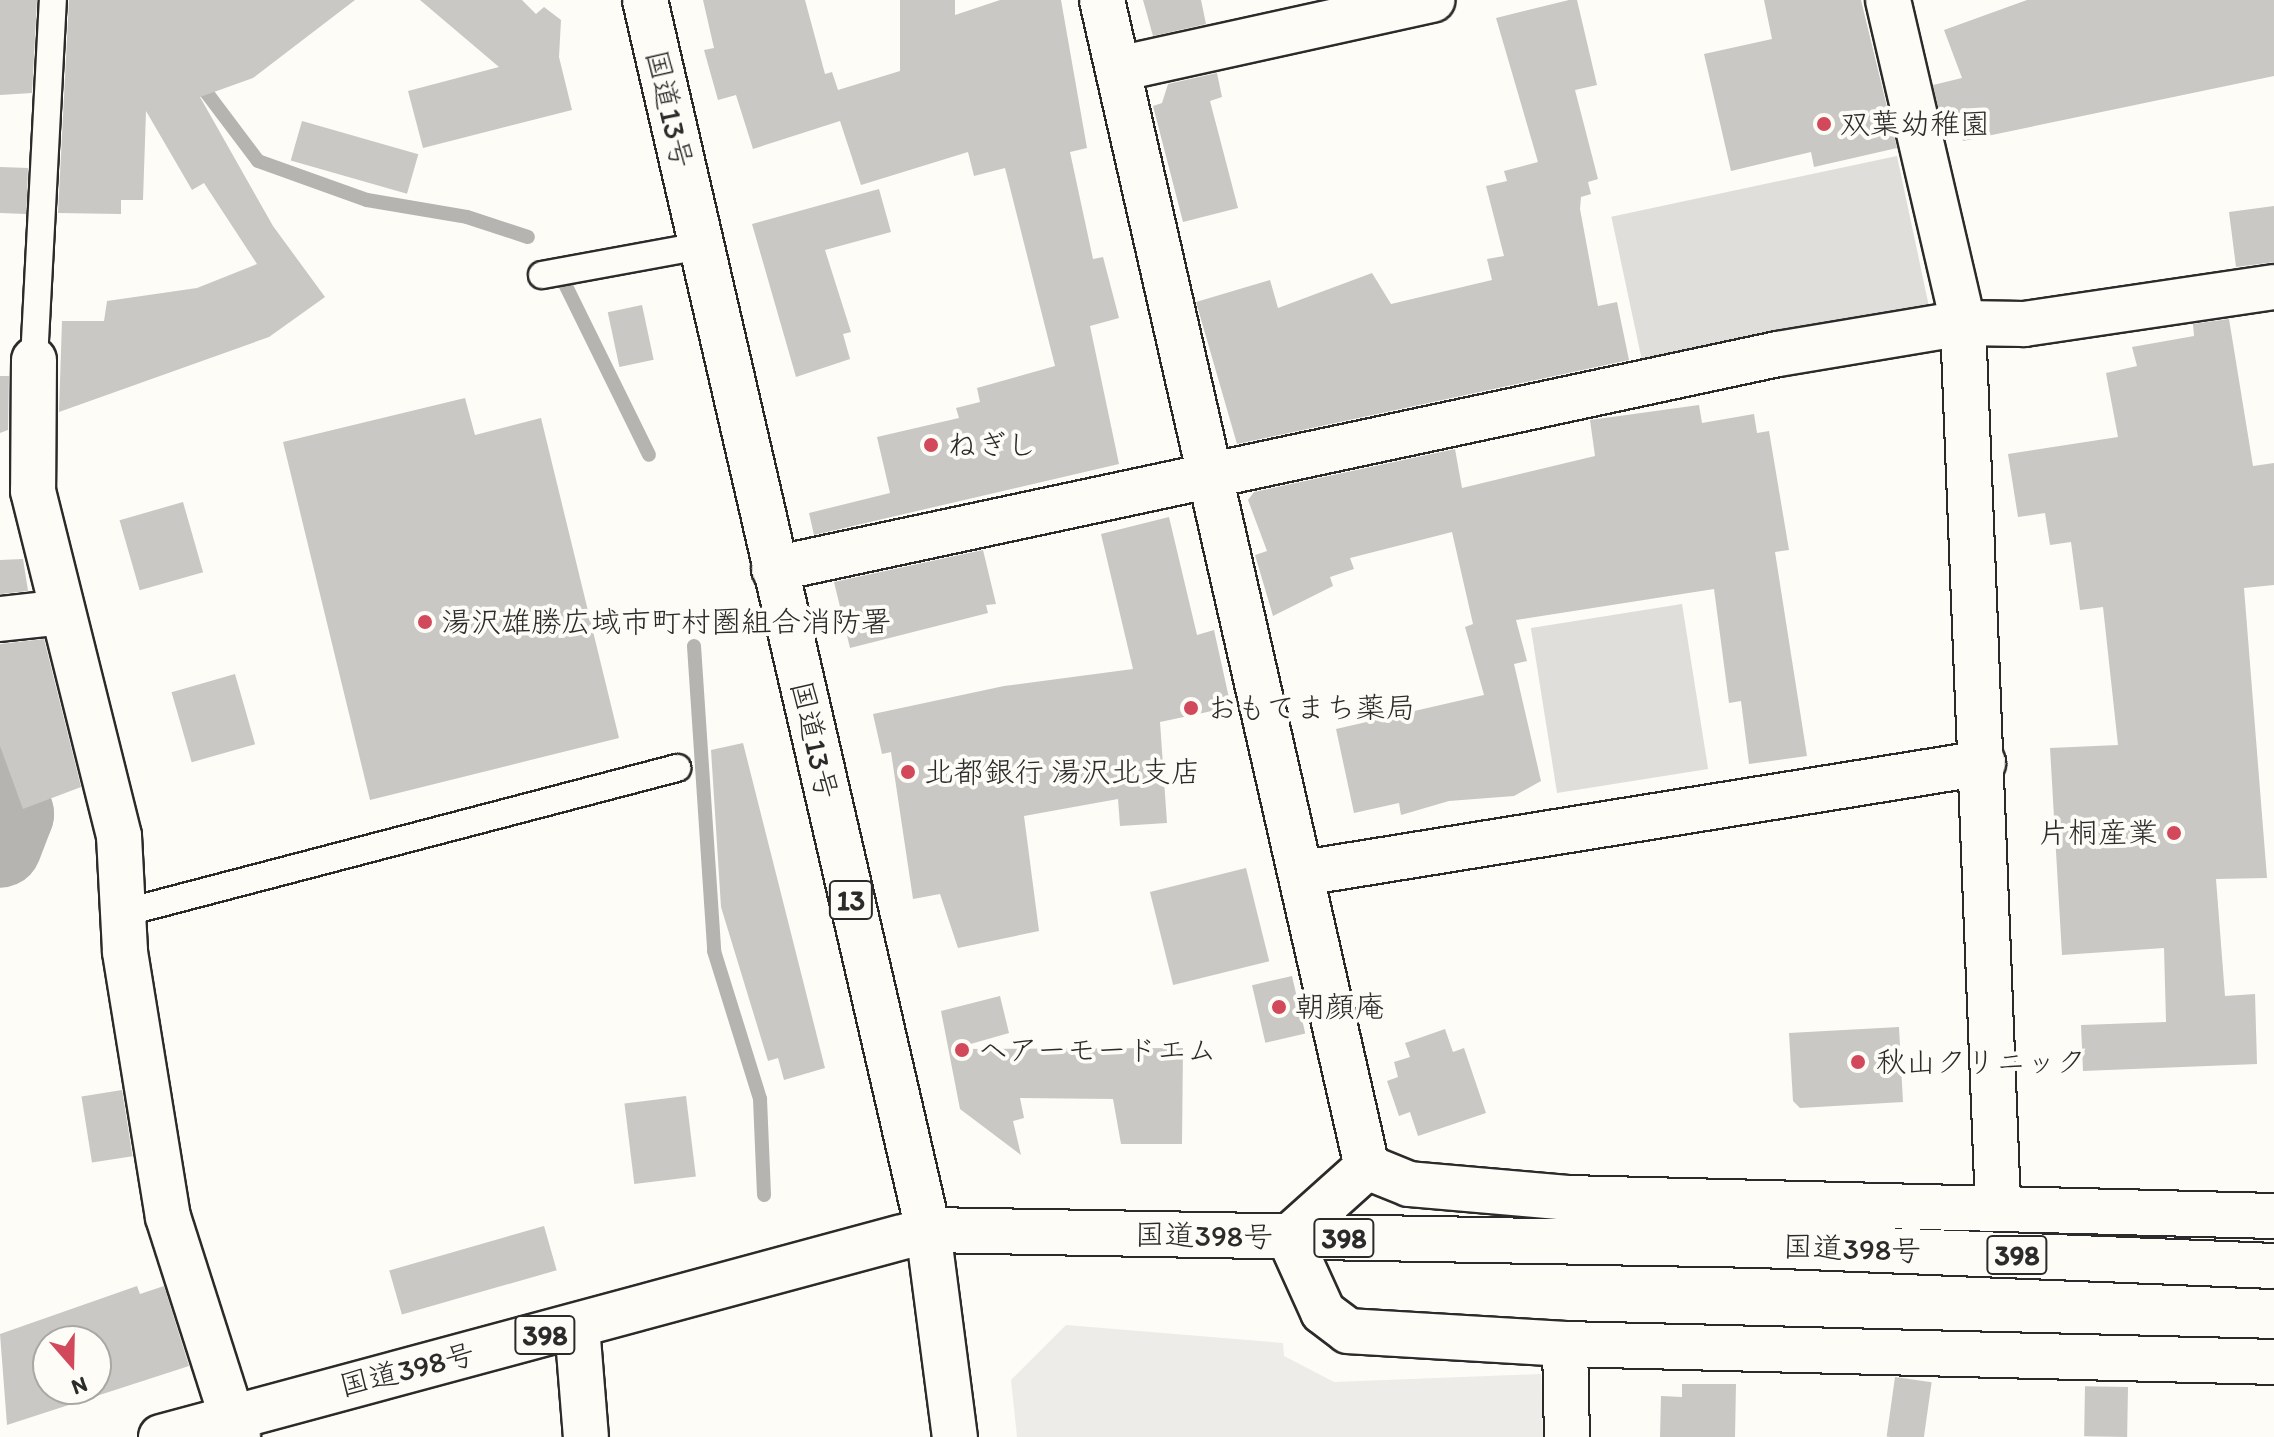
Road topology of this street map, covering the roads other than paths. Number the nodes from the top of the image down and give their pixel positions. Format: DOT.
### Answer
graph roads {
  1 [pos="53,0"];
  2 [pos="645,0"];
  3 [pos="1102,0"];
  4 [pos="1433,0"];
  5 [pos="1888,0"];
  6 [pos="1118,69"];
  7 [pos="700,246"];
  8 [pos="542,275"];
  9 [pos="2274,287"];
  10 [pos="1963,323"];
  11 [pos="34,360"];
  12 [pos="1208,476"];
  13 [pos="774,569"];
  14 [pos="63,612"];
  15 [pos="0,619"];
  16 [pos="1983,763"];
  17 [pos="677,768"];
  18 [pos="1303,873"];
  19 [pos="123,913"];
  20 [pos="1367,1167"];
  21 [pos="1998,1207"];
  22 [pos="2274,1216"];
  23 [pos="928,1230"];
  24 [pos="1289,1237"];
  25 [pos="2274,1266"];
  26 [pos="577,1326"];
  27 [pos="1565,1344"];
  28 [pos="2274,1362"];
  29 [pos="234,1426"];
  30 [pos="161,1437"];
  31 [pos="586,1437"];
  32 [pos="955,1437"];
  33 [pos="1567,1437"];
  1 -- 11 [label="lane"];
  2 -- 7 [label="main road, 国道13号 / 13"];
  3 -- 6 [label="main road"];
  4 -- 6 [label="main road"];
  5 -- 10 [label="main road"];
  6 -- 12 [label="main road"];
  7 -- 8 [label="lane"];
  7 -- 13 [label="main road, 国道13号 / 13"];
  9 -- 10 [label="main road"];
  10 -- 12 [label="main road"];
  10 -- 16 [label="main road"];
  11 -- 14 [label="main road"];
  12 -- 13 [label="main road"];
  12 -- 18 [label="main road"];
  13 -- 23 [label="main road, 国道13号 / 13"];
  14 -- 15 [label="main road"];
  14 -- 19 [label="main road"];
  16 -- 18 [label="main road"];
  16 -- 21 [label="main road"];
  17 -- 19 [label="lane"];
  18 -- 20 [label="main road"];
  19 -- 29 [label="main road"];
  20 -- 21 [label="main road"];
  20 -- 24 [label="main road"];
  21 -- 22 [label="main road"];
  23 -- 24 [label="main road, 国道398号 / 398"];
  23 -- 26 [label="main road, 国道398号 / 398"];
  23 -- 32 [label="main road, 国道13号 / 13"];
  24 -- 25 [label="main road, 国道398号 / 398"];
  24 -- 27 [label="main road"];
  26 -- 29 [label="main road, 国道398号 / 398"];
  26 -- 31 [label="main road"];
  27 -- 28 [label="main road"];
  27 -- 33 [label="main road"];
  29 -- 30 [label="main road, 国道398号 / 398"];
}
